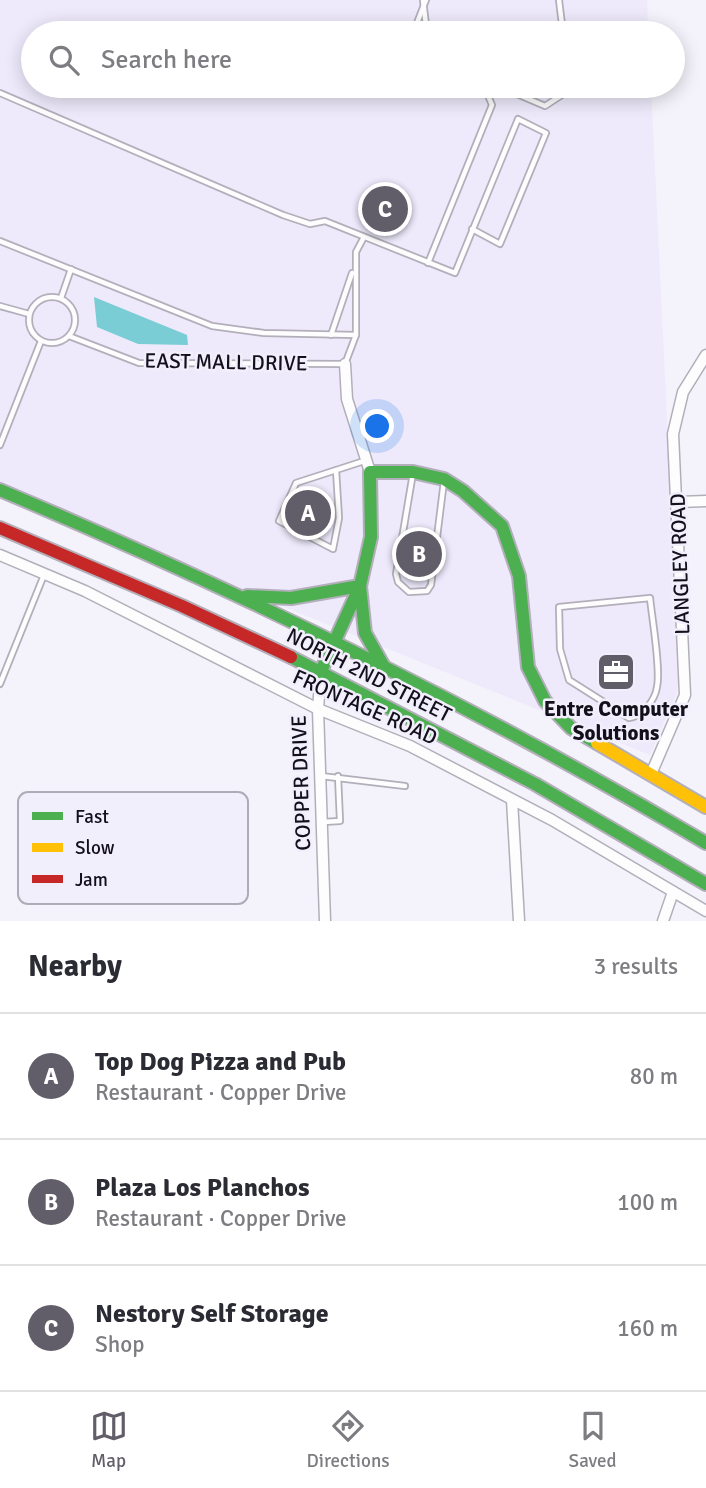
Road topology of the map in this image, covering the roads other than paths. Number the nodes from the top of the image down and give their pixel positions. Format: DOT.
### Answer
graph roads {
  1 [pos="559,0"];
  2 [pos="424,1"];
  3 [pos="417,21"];
  4 [pos="424,21"];
  5 [pos="562,21"];
  6 [pos="0,93"];
  7 [pos="489,98"];
  8 [pos="526,98"];
  9 [pos="557,98"];
  10 [pos="472,229"];
  11 [pos="364,237"];
  12 [pos="0,241"];
  13 [pos="428,263"];
  14 [pos="355,268"];
  15 [pos="71,270"];
  16 [pos="61,298"];
  17 [pos="0,306"];
  18 [pos="29,314"];
  19 [pos="331,335"];
  20 [pos="356,335"];
  21 [pos="69,336"];
  22 [pos="41,341"];
  23 [pos="706,355"];
  24 [pos="345,364"];
  25 [pos="0,445"];
  26 [pos="367,466"];
  27 [pos="336,470"];
  28 [pos="413,472"];
  29 [pos="444,479"];
  30 [pos="0,491"];
  31 [pos="706,501"];
  32 [pos="678,502"];
  33 [pos="0,528"];
  34 [pos="0,555"];
  35 [pos="45,574"];
  36 [pos="360,586"];
  37 [pos="239,596"];
  38 [pos="335,642"];
  39 [pos="655,661"];
  40 [pos="383,665"];
  41 [pos="321,671"];
  42 [pos="0,684"];
  43 [pos="318,709"];
  44 [pos="652,774"];
  45 [pos="320,776"];
  46 [pos="338,776"];
  47 [pos="405,786"];
  48 [pos="512,800"];
  49 [pos="706,807"];
  50 [pos="321,822"];
  51 [pos="706,843"];
  52 [pos="706,884"];
  53 [pos="673,892"];
  54 [pos="706,911"];
  55 [pos="325,921"];
  56 [pos="519,921"];
  57 [pos="663,921"];
  1 -- 5 [label="lane"];
  2 -- 3 [label="lane"];
  2 -- 4 [label="lane"];
  6 -- 11 [label="lane"];
  7 -- 13 [label="lane"];
  8 -- 9 [label="lane"];
  10 -- 10 [label="lane"];
  10 -- 13 [label="lane"];
  11 -- 13 [label="lane"];
  11 -- 14 [label="lane"];
  12 -- 15 [label="lane"];
  14 -- 19 [label="lane"];
  14 -- 20 [label="lane"];
  15 -- 16 [label="lane"];
  15 -- 19 [label="lane"];
  16 -- 18 [label="lane"];
  16 -- 21 [label="lane"];
  17 -- 18 [label="lane"];
  18 -- 22 [label="lane"];
  19 -- 20 [label="lane"];
  20 -- 24 [label="lane"];
  21 -- 22 [label="lane"];
  21 -- 24 [label="lane, EAST MALL DRIVE"];
  22 -- 25 [label="lane"];
  23 -- 32 [label="street, LANGLEY ROAD"];
  24 -- 26 [label="street, COPPER DRIVE"];
  26 -- 27 [label="lane"];
  26 -- 28 [label="main road"];
  26 -- 36 [label="main road, COPPER DRIVE"];
  27 -- 27 [label="lane"];
  28 -- 29 [label="main road"];
  28 -- 29 [label="lane"];
  29 -- 44 [label="main road"];
  30 -- 37 [label="main road, NORTH 2ND STREET"];
  31 -- 32 [label="street"];
  32 -- 44 [label="street, LANGLEY ROAD"];
  33 -- 41 [label="main road, NORTH 2ND STREET"];
  34 -- 35 [label="street, FRONTAGE ROAD"];
  35 -- 42 [label="lane"];
  35 -- 43 [label="street, FRONTAGE ROAD"];
  36 -- 37 [label="main road"];
  36 -- 38 [label="main road, COPPER DRIVE"];
  36 -- 40 [label="main road"];
  37 -- 38 [label="main road, NORTH 2ND STREET"];
  38 -- 40 [label="main road, NORTH 2ND STREET"];
  38 -- 41 [label="main road, COPPER DRIVE"];
  39 -- 39 [label="lane"];
  40 -- 51 [label="main road, NORTH 2ND STREET"];
  41 -- 43 [label="street, COPPER DRIVE"];
  41 -- 52 [label="main road, NORTH 2ND STREET"];
  43 -- 45 [label="street, COPPER DRIVE"];
  43 -- 48 [label="street, FRONTAGE ROAD"];
  44 -- 49 [label="main road"];
  45 -- 46 [label="lane"];
  45 -- 50 [label="street, COPPER DRIVE"];
  46 -- 47 [label="lane"];
  46 -- 50 [label="lane"];
  48 -- 53 [label="street, FRONTAGE ROAD"];
  48 -- 56 [label="street"];
  50 -- 55 [label="street, COPPER DRIVE"];
  53 -- 54 [label="street, FRONTAGE ROAD"];
  53 -- 57 [label="street"];
}
